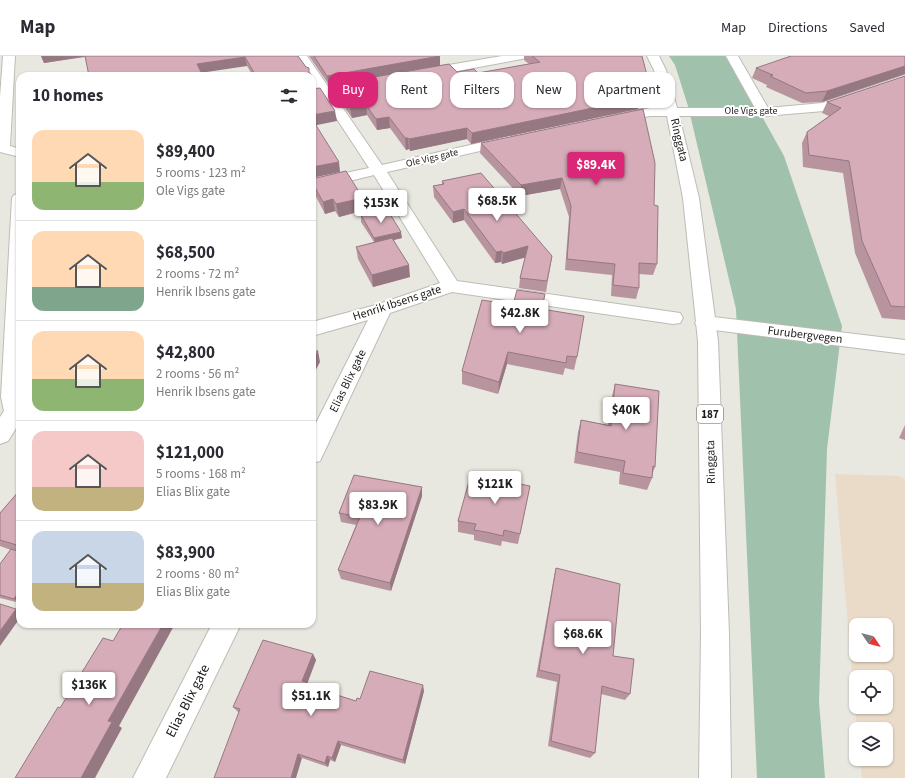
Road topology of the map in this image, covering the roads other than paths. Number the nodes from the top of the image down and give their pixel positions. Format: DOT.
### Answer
graph roads {
  1 [pos="9,56"];
  2 [pos="301,56"];
  3 [pos="522,56"];
  4 [pos="654,56"];
  5 [pos="732,56"];
  6 [pos="308,72"];
  7 [pos="432,72"];
  8 [pos="905,79"];
  9 [pos="328,91"];
  10 [pos="318,93"];
  11 [pos="672,111"];
  12 [pos="764,112"];
  13 [pos="603,120"];
  14 [pos="523,137"];
  15 [pos="16,145"];
  16 [pos="1,148"];
  17 [pos="16,152"];
  18 [pos="378,170"];
  19 [pos="316,184"];
  20 [pos="16,250"];
  21 [pos="0,253"];
  22 [pos="451,286"];
  23 [pos="383,309"];
  24 [pos="673,318"];
  25 [pos="705,323"];
  26 [pos="16,324"];
  27 [pos="316,328"];
  28 [pos="905,347"];
  29 [pos="16,407"];
  30 [pos="16,414"];
  31 [pos="0,435"];
  32 [pos="316,446"];
  33 [pos="225,628"];
  34 [pos="150,778"];
  35 [pos="715,778"];
  1 -- 16 [label="street"];
  2 -- 6 [label="street"];
  3 -- 7 [label="street"];
  4 -- 11 [label="street, Ringgata / 187"];
  5 -- 12 [label="street"];
  8 -- 12 [label="street, Ole Vigs gate"];
  9 -- 10 [label="street"];
  10 -- 18 [label="street"];
  11 -- 12 [label="street, Ole Vigs gate"];
  11 -- 13 [label="street, Ole Vigs gate"];
  11 -- 25 [label="street, Ringgata / 187"];
  14 -- 18 [label="street, Ole Vigs gate"];
  15 -- 16 [label="street"];
  16 -- 17 [label="street"];
  18 -- 19 [label="street, Ole Vigs gate"];
  18 -- 22 [label="street"];
  20 -- 21 [label="street"];
  22 -- 23 [label="street, Henrik Ibsens gate"];
  22 -- 24 [label="street, Henrik Ibsens gate"];
  23 -- 27 [label="street, Henrik Ibsens gate"];
  23 -- 32 [label="street, Elias Blix gate"];
  25 -- 28 [label="street, Furubergvegen"];
  25 -- 35 [label="street, Ringgata / 187"];
  26 -- 29 [label="street"];
  30 -- 31 [label="street"];
  33 -- 34 [label="street, Elias Blix gate"];
}
